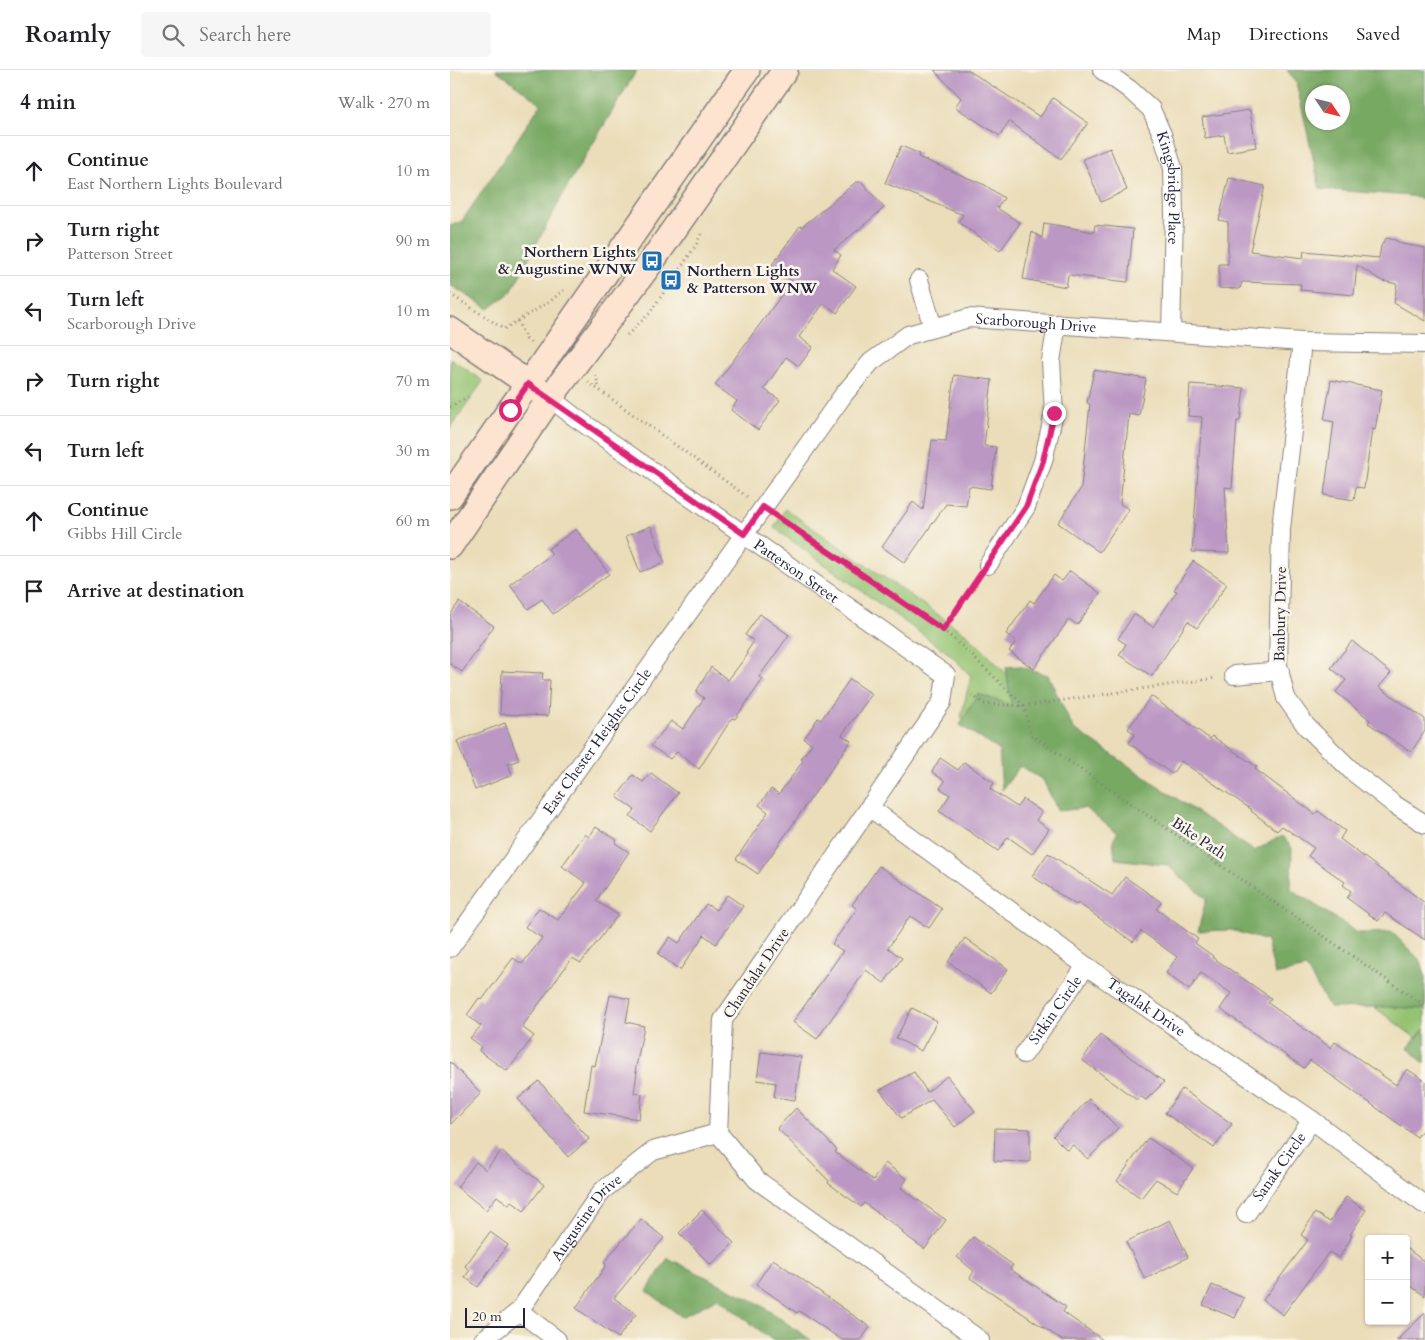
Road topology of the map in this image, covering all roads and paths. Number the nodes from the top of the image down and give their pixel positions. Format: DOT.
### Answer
graph roads {
  1 [pos="747,70"];
  2 [pos="785,70"];
  3 [pos="1102,70"];
  4 [pos="919,280"];
  5 [pos="450,294"];
  6 [pos="1056,324"];
  7 [pos="934,328"];
  8 [pos="450,330"];
  9 [pos="1171,332"];
  10 [pos="526,339"];
  11 [pos="1302,342"];
  12 [pos="1425,344"];
  13 [pos="528,384"];
  14 [pos="600,390"];
  15 [pos="468,397"];
  16 [pos="550,398"];
  17 [pos="450,407"];
  18 [pos="450,496"];
  19 [pos="763,507"];
  20 [pos="744,534"];
  21 [pos="450,546"];
  22 [pos="988,565"];
  23 [pos="943,630"];
  24 [pos="1280,671"];
  25 [pos="946,675"];
  26 [pos="1234,675"];
  27 [pos="972,695"];
  28 [pos="1024,706"];
  29 [pos="869,807"];
  30 [pos="1425,824"];
  31 [pos="450,948"];
  32 [pos="1086,966"];
  33 [pos="1425,1006"];
  34 [pos="1024,1054"];
  35 [pos="1312,1120"];
  36 [pos="718,1133"];
  37 [pos="1425,1205"];
  38 [pos="1246,1214"];
  39 [pos="518,1311"];
  40 [pos="483,1340"];
  41 [pos="557,1340"];
  42 [pos="980,1340"];
  1 -- 13 [label="main road"];
  2 -- 16 [label="main road"];
  3 -- 9 [label="street, Kingsbridge Place"];
  4 -- 7 [label="street"];
  5 -- 10 [label="path"];
  6 -- 7 [label="street, Scarborough Drive"];
  6 -- 9 [label="street, Scarborough Drive"];
  6 -- 22 [label="street"];
  7 -- 19 [label="street, Scarborough Drive"];
  8 -- 13 [label="main road, Patterson Street"];
  9 -- 11 [label="street, Scarborough Drive"];
  11 -- 12 [label="street, Scarborough Drive"];
  11 -- 24 [label="street, Banbury Drive"];
  13 -- 16 [label="main road, Patterson Street"];
  13 -- 18 [label="main road"];
  14 -- 19 [label="path"];
  15 -- 17 [label="path"];
  16 -- 20 [label="street, Patterson Street"];
  16 -- 21 [label="main road"];
  19 -- 20 [label="street, Scarborough Drive"];
  19 -- 23 [label="path"];
  20 -- 25 [label="street, Patterson Street"];
  20 -- 31 [label="street, East Chester Heights Circle"];
  22 -- 23 [label="path"];
  23 -- 28 [label="path"];
  24 -- 26 [label="street"];
  24 -- 30 [label="street, Banbury Drive"];
  25 -- 29 [label="street, Chandalar Drive"];
  26 -- 28 [label="path"];
  27 -- 28 [label="path"];
  28 -- 33 [label="path, Bike Path"];
  29 -- 32 [label="street, Tagalak Drive"];
  29 -- 36 [label="street, Chandalar Drive"];
  32 -- 34 [label="street, Sitkin Circle"];
  32 -- 35 [label="street, Tagalak Drive"];
  35 -- 37 [label="street, Tagalak Drive"];
  35 -- 38 [label="street, Sanak Circle"];
  36 -- 39 [label="street, Augustine Drive"];
  36 -- 42 [label="street"];
  39 -- 40 [label="street, Augustine Drive"];
  39 -- 41 [label="street"];
}
